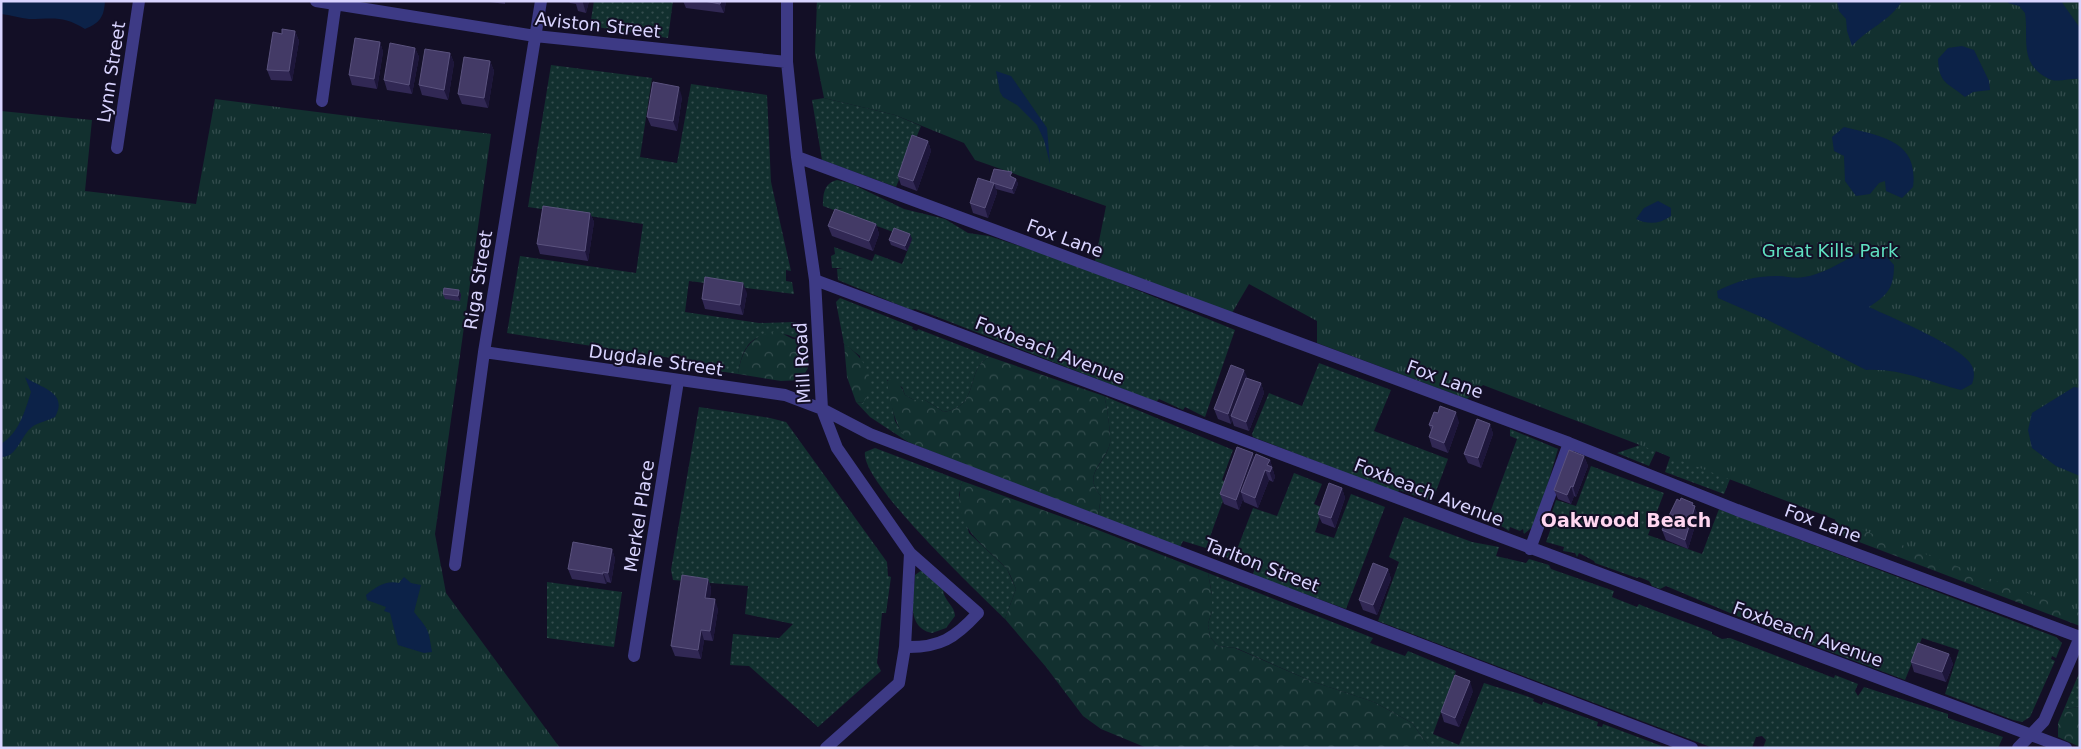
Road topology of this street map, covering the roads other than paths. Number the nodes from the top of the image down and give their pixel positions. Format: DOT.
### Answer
graph roads {
  1 [pos="139,1"];
  2 [pos="316,1"];
  3 [pos="541,1"];
  4 [pos="787,1"];
  5 [pos="336,3"];
  6 [pos="535,36"];
  7 [pos="788,62"];
  8 [pos="322,101"];
  9 [pos="117,148"];
  10 [pos="797,157"];
  11 [pos="815,280"];
  12 [pos="484,352"];
  13 [pos="678,381"];
  14 [pos="822,409"];
  15 [pos="1568,443"];
  16 [pos="1530,549"];
  17 [pos="910,553"];
  18 [pos="455,565"];
  19 [pos="2080,637"];
  20 [pos="905,646"];
  21 [pos="634,656"];
  22 [pos="2031,734"];
  23 [pos="826,748"];
  24 [pos="1692,748"];
  25 [pos="2018,748"];
  26 [pos="2066,748"];
  1 -- 9 [label="street, Lynn Street"];
  2 -- 5 [label="street, Aviston Street"];
  3 -- 6 [label="street, Riga Street"];
  4 -- 7 [label="street, Mill Road"];
  5 -- 6 [label="street, Aviston Street"];
  5 -- 8 [label="street"];
  6 -- 7 [label="street, Aviston Street"];
  6 -- 12 [label="street, Riga Street"];
  7 -- 10 [label="street, Mill Road"];
  10 -- 11 [label="street, Mill Road"];
  10 -- 15 [label="street, Fox Lane"];
  11 -- 14 [label="street, Mill Road"];
  11 -- 16 [label="street, Foxbeach Avenue"];
  12 -- 13 [label="street, Dugdale Street"];
  12 -- 18 [label="street, Riga Street"];
  13 -- 14 [label="street, Dugdale Street"];
  13 -- 21 [label="street, Merkel Place"];
  14 -- 17 [label="street, Mill Road"];
  14 -- 24 [label="street, Tarlton Street"];
  15 -- 16 [label="street"];
  15 -- 19 [label="street, Fox Lane"];
  16 -- 22 [label="street, Foxbeach Avenue"];
  17 -- 20 [label="street"];
  17 -- 20 [label="street, Mill Road"];
  19 -- 22 [label="street"];
  20 -- 23 [label="street"];
  22 -- 25 [label="street"];
  22 -- 26 [label="street, Foxbeach Avenue"];
}
